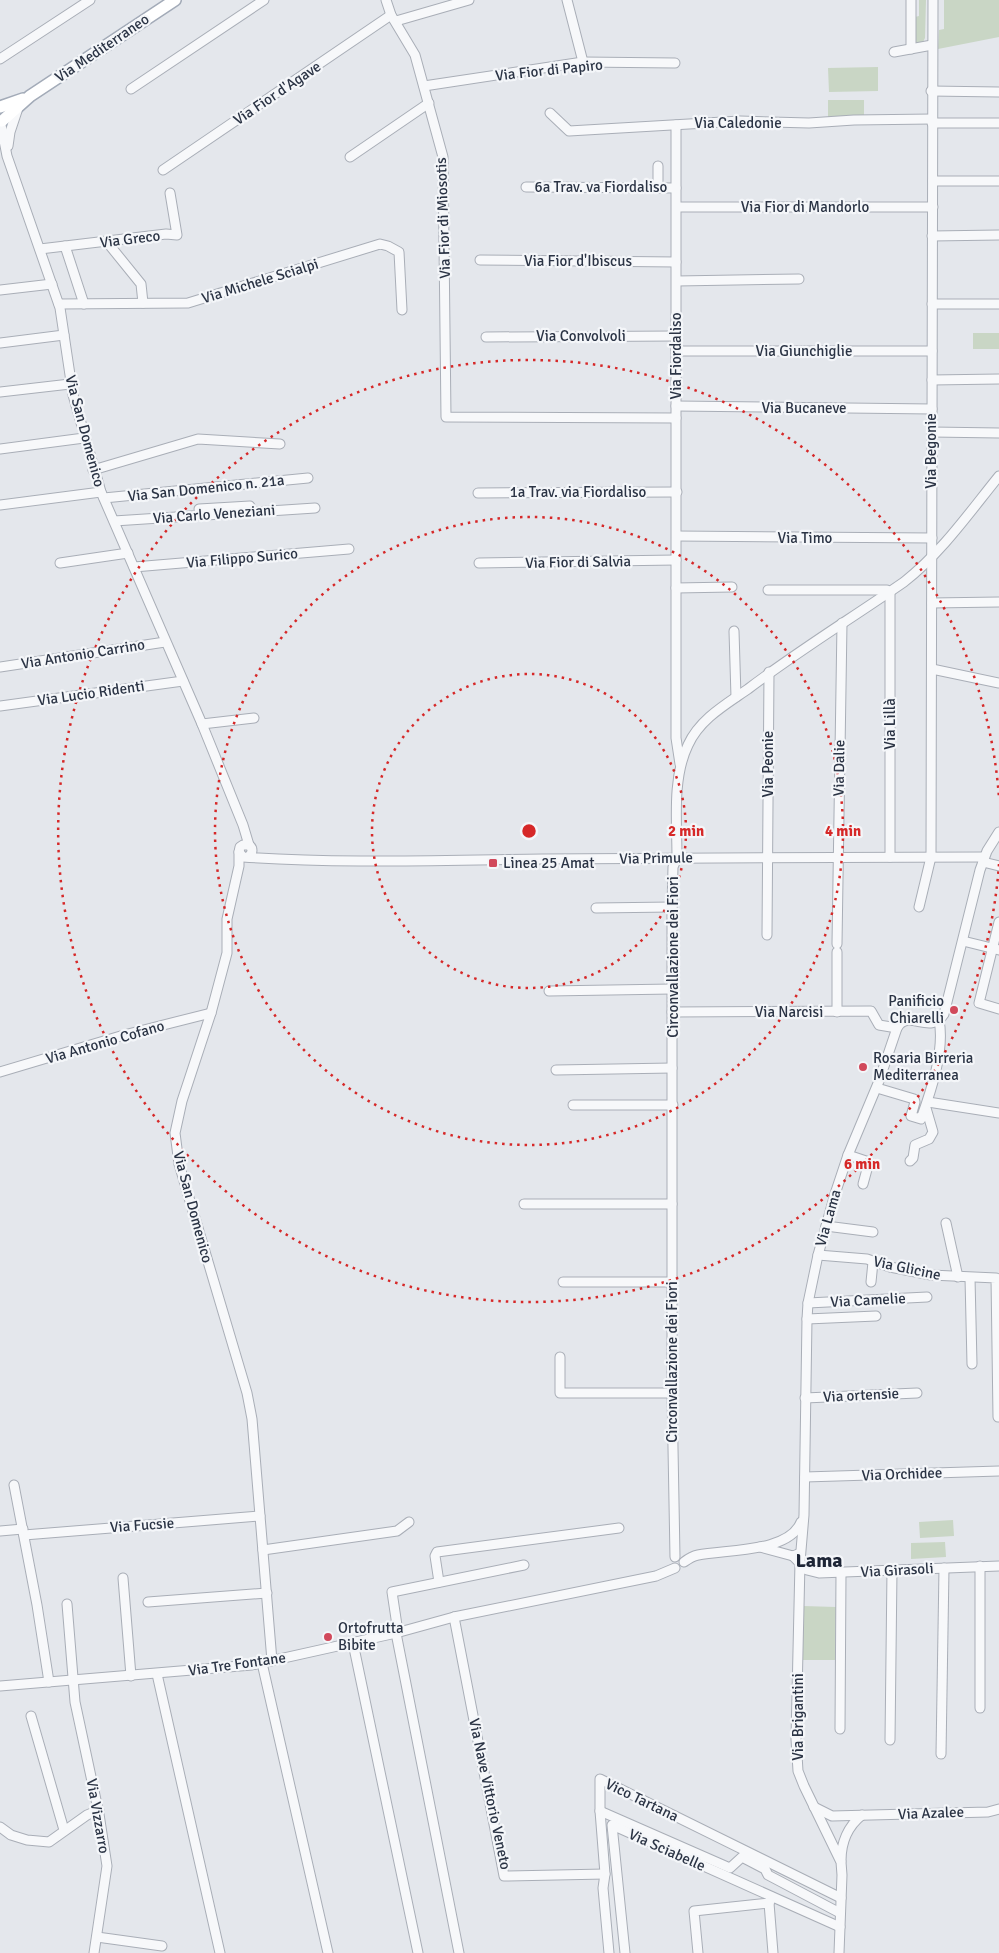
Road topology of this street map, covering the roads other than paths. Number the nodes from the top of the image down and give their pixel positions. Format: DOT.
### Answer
graph roads {
  1 [pos="90,0"];
  2 [pos="175,0"];
  3 [pos="264,0"];
  4 [pos="386,0"];
  5 [pos="469,0"];
  6 [pos="567,0"];
  7 [pos="911,0"];
  8 [pos="933,0"];
  9 [pos="393,18"];
  10 [pos="932,45"];
  11 [pos="911,49"];
  12 [pos="894,52"];
  13 [pos="0,59"];
  14 [pos="583,62"];
  15 [pos="675,63"];
  16 [pos="424,86"];
  17 [pos="131,89"];
  18 [pos="931,92"];
  19 [pos="999,92"];
  20 [pos="30,96"];
  21 [pos="429,103"];
  22 [pos="19,106"];
  23 [pos="0,107"];
  24 [pos="550,114"];
  25 [pos="1,121"];
  26 [pos="932,121"];
  27 [pos="999,123"];
  28 [pos="676,125"];
  29 [pos="0,146"];
  30 [pos="7,156"];
  31 [pos="350,157"];
  32 [pos="658,166"];
  33 [pos="163,170"];
  34 [pos="933,181"];
  35 [pos="999,181"];
  36 [pos="526,187"];
  37 [pos="658,188"];
  38 [pos="676,188"];
  39 [pos="170,193"];
  40 [pos="676,207"];
  41 [pos="933,207"];
  42 [pos="999,235"];
  43 [pos="932,236"];
  44 [pos="107,242"];
  45 [pos="65,246"];
  46 [pos="40,249"];
  47 [pos="480,260"];
  48 [pos="676,262"];
  49 [pos="800,279"];
  50 [pos="677,281"];
  51 [pos="52,284"];
  52 [pos="0,290"];
  53 [pos="143,303"];
  54 [pos="59,304"];
  55 [pos="84,304"];
  56 [pos="932,304"];
  57 [pos="999,304"];
  58 [pos="402,310"];
  59 [pos="64,335"];
  60 [pos="676,336"];
  61 [pos="486,337"];
  62 [pos="0,343"];
  63 [pos="676,351"];
  64 [pos="932,351"];
  65 [pos="999,379"];
  66 [pos="932,380"];
  67 [pos="70,384"];
  68 [pos="0,392"];
  69 [pos="676,406"];
  70 [pos="932,409"];
  71 [pos="676,418"];
  72 [pos="932,432"];
  73 [pos="999,433"];
  74 [pos="84,438"];
  75 [pos="280,444"];
  76 [pos="0,449"];
  77 [pos="93,470"];
  78 [pos="999,476"];
  79 [pos="308,478"];
  80 [pos="677,492"];
  81 [pos="478,493"];
  82 [pos="102,495"];
  83 [pos="0,505"];
  84 [pos="250,506"];
  85 [pos="315,508"];
  86 [pos="113,518"];
  87 [pos="677,536"];
  88 [pos="932,538"];
  89 [pos="349,549"];
  90 [pos="128,553"];
  91 [pos="932,559"];
  92 [pos="676,560"];
  93 [pos="60,563"];
  94 [pos="479,563"];
  95 [pos="134,567"];
  96 [pos="732,586"];
  97 [pos="676,588"];
  98 [pos="768,590"];
  99 [pos="890,592"];
  100 [pos="999,602"];
  101 [pos="932,603"];
  102 [pos="842,623"];
  103 [pos="734,631"];
  104 [pos="165,642"];
  105 [pos="0,667"];
  106 [pos="932,669"];
  107 [pos="769,672"];
  108 [pos="182,681"];
  109 [pos="999,683"];
  110 [pos="736,697"];
  111 [pos="0,706"];
  112 [pos="254,718"];
  113 [pos="202,724"];
  114 [pos="681,769"];
  115 [pos="243,825"];
  116 [pos="999,832"];
  117 [pos="240,850"];
  118 [pos="250,852"];
  119 [pos="767,856"];
  120 [pos="839,856"];
  121 [pos="890,857"];
  122 [pos="931,857"];
  123 [pos="677,858"];
  124 [pos="984,859"];
  125 [pos="240,866"];
  126 [pos="999,866"];
  127 [pos="672,907"];
  128 [pos="919,907"];
  129 [pos="596,908"];
  130 [pos="999,922"];
  131 [pos="766,935"];
  132 [pos="963,941"];
  133 [pos="996,949"];
  134 [pos="672,989"];
  135 [pos="549,991"];
  136 [pos="999,1009"];
  137 [pos="672,1012"];
  138 [pos="837,1012"];
  139 [pos="211,1013"];
  140 [pos="939,1020"];
  141 [pos="897,1028"];
  142 [pos="672,1068"];
  143 [pos="556,1070"];
  144 [pos="0,1072"];
  145 [pos="876,1088"];
  146 [pos="572,1105"];
  147 [pos="673,1105"];
  148 [pos="927,1105"];
  149 [pos="999,1114"];
  150 [pos="848,1155"];
  151 [pos="910,1161"];
  152 [pos="862,1184"];
  153 [pos="524,1204"];
  154 [pos="672,1204"];
  155 [pos="946,1223"];
  156 [pos="826,1226"];
  157 [pos="873,1232"];
  158 [pos="818,1254"];
  159 [pos="873,1262"];
  160 [pos="958,1277"];
  161 [pos="970,1278"];
  162 [pos="563,1282"];
  163 [pos="672,1282"];
  164 [pos="871,1282"];
  165 [pos="927,1297"];
  166 [pos="808,1303"];
  167 [pos="876,1316"];
  168 [pos="807,1319"];
  169 [pos="560,1357"];
  170 [pos="972,1364"];
  171 [pos="918,1392"];
  172 [pos="672,1393"];
  173 [pos="805,1398"];
  174 [pos="998,1417"];
  175 [pos="999,1471"];
  176 [pos="805,1476"];
  177 [pos="14,1485"];
  178 [pos="804,1515"];
  179 [pos="260,1516"];
  180 [pos="408,1522"];
  181 [pos="618,1528"];
  182 [pos="0,1531"];
  183 [pos="24,1532"];
  184 [pos="783,1541"];
  185 [pos="760,1547"];
  186 [pos="263,1550"];
  187 [pos="782,1552"];
  188 [pos="798,1557"];
  189 [pos="679,1559"];
  190 [pos="524,1566"];
  191 [pos="980,1566"];
  192 [pos="999,1566"];
  193 [pos="675,1568"];
  194 [pos="944,1568"];
  195 [pos="892,1570"];
  196 [pos="841,1572"];
  197 [pos="122,1578"];
  198 [pos="799,1580"];
  199 [pos="439,1582"];
  200 [pos="267,1593"];
  201 [pos="148,1602"];
  202 [pos="67,1604"];
  203 [pos="454,1617"];
  204 [pos="397,1632"];
  205 [pos="354,1643"];
  206 [pos="272,1661"];
  207 [pos="262,1663"];
  208 [pos="157,1674"];
  209 [pos="131,1676"];
  210 [pos="73,1680"];
  211 [pos="49,1682"];
  212 [pos="0,1686"];
  213 [pos="980,1708"];
  214 [pos="31,1716"];
  215 [pos="840,1729"];
  216 [pos="890,1740"];
  217 [pos="941,1754"];
  218 [pos="814,1807"];
  219 [pos="999,1808"];
  220 [pos="99,1810"];
  221 [pos="600,1811"];
  222 [pos="862,1815"];
  223 [pos="832,1816"];
  224 [pos="822,1823"];
  225 [pos="0,1827"];
  226 [pos="64,1830"];
  227 [pos="847,1831"];
  228 [pos="830,1838"];
  229 [pos="840,1862"];
  230 [pos="605,1874"];
  231 [pos="841,1898"];
  232 [pos="771,1900"];
  233 [pos="840,1913"];
  234 [pos="840,1927"];
  235 [pos="97,1937"];
  236 [pos="162,1946"];
  237 [pos="94,1953"];
  238 [pos="220,1953"];
  239 [pos="328,1953"];
  240 [pos="418,1953"];
  241 [pos="459,1953"];
  242 [pos="609,1953"];
  243 [pos="625,1953"];
  244 [pos="698,1953"];
  245 [pos="773,1953"];
  246 [pos="838,1953"];
  1 -- 13 [label="street"];
  2 -- 20 [label="main road, Via Mediterraneo"];
  3 -- 17 [label="street"];
  4 -- 9 [label="street, Via Fior di Miosotis"];
  5 -- 9 [label="street, Via Fior d'Agave"];
  6 -- 14 [label="street"];
  7 -- 11 [label="street"];
  8 -- 10 [label="street, Via Begonie"];
  9 -- 16 [label="street, Via Fior di Miosotis"];
  9 -- 33 [label="street, Via Fior d'Agave"];
  10 -- 11 [label="street"];
  10 -- 18 [label="street, Via Begonie"];
  11 -- 12 [label="street"];
  14 -- 15 [label="street, Via Fior di Papiro"];
  14 -- 16 [label="street, Via Fior di Papiro"];
  16 -- 21 [label="street, Via Fior di Miosotis"];
  18 -- 19 [label="street"];
  18 -- 26 [label="street, Via Begonie"];
  20 -- 22 [label="main road"];
  20 -- 23 [label="main road"];
  21 -- 31 [label="street"];
  21 -- 71 [label="street, Via Fior di Miosotis"];
  22 -- 25 [label="main road"];
  22 -- 30 [label="street"];
  24 -- 28 [label="street, Via Caledonie"];
  25 -- 30 [label="street, Via San Domenico"];
  26 -- 27 [label="street"];
  26 -- 28 [label="street, Via Caledonie"];
  26 -- 34 [label="street, Via Begonie"];
  28 -- 38 [label="street, Via Fiordaliso"];
  29 -- 30 [label="street, Via San Domenico"];
  30 -- 46 [label="street, Via San Domenico"];
  32 -- 37 [label="street"];
  34 -- 35 [label="street"];
  34 -- 41 [label="street, Via Begonie"];
  36 -- 37 [label="street, 6a Trav. va Fiordaliso"];
  37 -- 38 [label="street, 6a Trav. va Fiordaliso"];
  38 -- 40 [label="street, Via Fiordaliso"];
  39 -- 44 [label="street, Via Greco"];
  40 -- 41 [label="street, Via Fior di Mandorlo"];
  40 -- 48 [label="street, Via Fiordaliso"];
  41 -- 43 [label="street, Via Begonie"];
  42 -- 43 [label="street"];
  43 -- 56 [label="street, Via Begonie"];
  44 -- 45 [label="street, Via Greco"];
  44 -- 53 [label="street"];
  45 -- 46 [label="street, Via Greco"];
  45 -- 55 [label="street"];
  46 -- 51 [label="street, Via San Domenico"];
  47 -- 48 [label="street, Via Fior d'Ibiscus"];
  48 -- 50 [label="street, Via Fiordaliso"];
  49 -- 50 [label="street"];
  50 -- 60 [label="street, Via Fiordaliso"];
  51 -- 52 [label="street"];
  51 -- 54 [label="street, Via San Domenico"];
  53 -- 55 [label="street, Via Michele Scialpi"];
  53 -- 58 [label="street, Via Michele Scialpi"];
  54 -- 55 [label="street, Via Michele Scialpi"];
  54 -- 59 [label="street, Via San Domenico"];
  56 -- 57 [label="street"];
  56 -- 64 [label="street, Via Begonie"];
  59 -- 62 [label="street"];
  59 -- 67 [label="street, Via San Domenico"];
  60 -- 61 [label="street, Via Convolvoli"];
  60 -- 63 [label="street, Via Fiordaliso"];
  63 -- 64 [label="street, Via Giunchiglie"];
  63 -- 69 [label="street, Via Fiordaliso"];
  64 -- 66 [label="street, Via Begonie"];
  65 -- 66 [label="street"];
  66 -- 70 [label="street, Via Begonie"];
  67 -- 68 [label="street"];
  67 -- 74 [label="street, Via San Domenico"];
  69 -- 70 [label="street, Via Bucaneve"];
  69 -- 71 [label="street, Via Fiordaliso"];
  70 -- 72 [label="street, Via Begonie"];
  71 -- 80 [label="street, Via Fiordaliso"];
  72 -- 73 [label="street"];
  72 -- 88 [label="street, Via Begonie"];
  74 -- 76 [label="street"];
  74 -- 77 [label="street, Via San Domenico"];
  75 -- 77 [label="street"];
  77 -- 82 [label="street, Via San Domenico"];
  78 -- 91 [label="street, Circonvallazione dei Fiori"];
  79 -- 82 [label="street, Via San Domenico n. 21a"];
  80 -- 81 [label="street, 1a Trav. via Fiordaliso"];
  80 -- 87 [label="street, Via Fiordaliso"];
  82 -- 83 [label="street, Via San Domenico n. 21a"];
  82 -- 86 [label="street, Via San Domenico"];
  84 -- 86 [label="street"];
  85 -- 86 [label="street, Via Carlo Veneziani"];
  86 -- 90 [label="street, Via San Domenico"];
  87 -- 88 [label="street, Via Timo"];
  87 -- 92 [label="street, Via Fiordaliso"];
  88 -- 91 [label="street, Via Begonie"];
  89 -- 95 [label="street, Via Filippo Surico"];
  90 -- 93 [label="street"];
  90 -- 95 [label="street, Via San Domenico"];
  91 -- 99 [label="street, Circonvallazione dei Fiori"];
  91 -- 101 [label="street, Via Begonie"];
  92 -- 94 [label="street, Via Fior di Salvia"];
  92 -- 97 [label="street, Via Fiordaliso"];
  95 -- 104 [label="street, Via San Domenico"];
  96 -- 97 [label="street"];
  97 -- 114 [label="street, Via Fiordaliso"];
  98 -- 99 [label="street"];
  99 -- 102 [label="street, Circonvallazione dei Fiori"];
  99 -- 121 [label="street, Via Lillà"];
  100 -- 101 [label="street"];
  101 -- 106 [label="street, Via Begonie"];
  102 -- 107 [label="street, Circonvallazione dei Fiori"];
  102 -- 120 [label="street, Via Dalie"];
  103 -- 110 [label="street"];
  104 -- 105 [label="street, Via Antonio Carrino"];
  104 -- 108 [label="street, Via San Domenico"];
  106 -- 109 [label="street"];
  106 -- 122 [label="street, Via Begonie"];
  107 -- 110 [label="street, Circonvallazione dei Fiori"];
  107 -- 119 [label="street, Via Peonie"];
  108 -- 111 [label="street, Via Lucio Ridenti"];
  108 -- 113 [label="street, Via San Domenico"];
  110 -- 114 [label="street, Circonvallazione dei Fiori"];
  112 -- 113 [label="street"];
  113 -- 115 [label="street, Via San Domenico"];
  114 -- 123 [label="street, Circonvallazione dei Fiori"];
  115 -- 117 [label="street, Via San Domenico"];
  115 -- 118 [label="street, Via San Domenico"];
  116 -- 124 [label="street"];
  117 -- 118 [label="street"];
  117 -- 125 [label="street, Via San Domenico"];
  118 -- 123 [label="street, Via Primule"];
  118 -- 125 [label="street, Via San Domenico"];
  119 -- 120 [label="street, Via Primule"];
  119 -- 123 [label="street, Via Primule"];
  119 -- 131 [label="street, Via Peonie"];
  120 -- 121 [label="street, Via Primule"];
  120 -- 138 [label="street, Via Dalie"];
  121 -- 122 [label="street, Via Primule"];
  122 -- 124 [label="street, Via Primule"];
  122 -- 128 [label="street, Via Begonie"];
  123 -- 127 [label="street, Circonvallazione dei Fiori"];
  124 -- 126 [label="street, Via Primule"];
  124 -- 132 [label="street"];
  125 -- 139 [label="street, Via San Domenico"];
  127 -- 129 [label="street"];
  127 -- 134 [label="street, Circonvallazione dei Fiori"];
  130 -- 133 [label="street"];
  132 -- 133 [label="street"];
  132 -- 140 [label="street"];
  133 -- 136 [label="street"];
  134 -- 135 [label="street"];
  134 -- 137 [label="street, Circonvallazione dei Fiori"];
  137 -- 138 [label="street, Via Narcisi"];
  137 -- 142 [label="street, Circonvallazione dei Fiori"];
  138 -- 141 [label="street, Via Narcisi"];
  139 -- 144 [label="street, Via Antonio Cofano"];
  139 -- 179 [label="street, Via San Domenico"];
  140 -- 141 [label="street"];
  140 -- 148 [label="street"];
  141 -- 145 [label="street, Via Lama"];
  142 -- 143 [label="street"];
  142 -- 147 [label="street, Circonvallazione dei Fiori"];
  145 -- 148 [label="street"];
  145 -- 150 [label="street, Via Lama"];
  146 -- 147 [label="street"];
  147 -- 154 [label="street, Circonvallazione dei Fiori"];
  148 -- 149 [label="street"];
  148 -- 151 [label="street"];
  150 -- 152 [label="street"];
  150 -- 156 [label="street, Via Lama"];
  153 -- 154 [label="street"];
  154 -- 163 [label="street, Circonvallazione dei Fiori"];
  155 -- 160 [label="street"];
  156 -- 157 [label="street"];
  156 -- 158 [label="street, Via Lama"];
  158 -- 159 [label="street, Via Glicine"];
  158 -- 166 [label="street, Via Lama"];
  159 -- 160 [label="street, Via Glicine"];
  159 -- 164 [label="street"];
  160 -- 161 [label="street, Via Glicine"];
  161 -- 170 [label="street"];
  161 -- 174 [label="street, Via Glicine"];
  162 -- 163 [label="street"];
  163 -- 172 [label="street, Circonvallazione dei Fiori"];
  165 -- 166 [label="street, Via Camelie"];
  166 -- 168 [label="street, Via Lama"];
  167 -- 168 [label="street"];
  168 -- 173 [label="street, Via Lama"];
  169 -- 172 [label="street"];
  171 -- 173 [label="street, Via ortensie"];
  172 -- 189 [label="street, Circonvallazione dei Fiori"];
  173 -- 176 [label="street, Via Lama"];
  175 -- 176 [label="street, Via Orchidee"];
  176 -- 178 [label="street, Via Lama"];
  177 -- 183 [label="street"];
  178 -- 184 [label="street"];
  178 -- 188 [label="street, Via Lama"];
  179 -- 183 [label="street, Via Fucsie"];
  179 -- 186 [label="street, Via San Domenico"];
  180 -- 186 [label="street"];
  181 -- 199 [label="street"];
  182 -- 183 [label="street, Via Fucsie"];
  183 -- 211 [label="street"];
  184 -- 185 [label="street"];
  184 -- 188 [label="street"];
  185 -- 187 [label="street"];
  185 -- 189 [label="street"];
  186 -- 200 [label="street, Via San Domenico"];
  187 -- 188 [label="street"];
  187 -- 198 [label="street"];
  188 -- 196 [label="street, Via Girasoli"];
  188 -- 198 [label="street, Via Brigantini"];
  189 -- 193 [label="street, Circonvallazione dei Fiori"];
  190 -- 199 [label="street"];
  191 -- 192 [label="street, Via Girasoli"];
  191 -- 194 [label="street, Via Girasoli"];
  191 -- 213 [label="street"];
  193 -- 203 [label="street, Via Tre Fontane"];
  194 -- 195 [label="street, Via Girasoli"];
  194 -- 217 [label="street"];
  195 -- 196 [label="street, Via Girasoli"];
  195 -- 216 [label="street"];
  196 -- 215 [label="street"];
  197 -- 209 [label="street"];
  198 -- 218 [label="street, Via Brigantini"];
  199 -- 204 [label="street"];
  200 -- 201 [label="street"];
  200 -- 206 [label="street, Via San Domenico"];
  202 -- 210 [label="street, Via Vizzarro"];
  203 -- 204 [label="street, Via Tre Fontane"];
  203 -- 230 [label="street, Via Nave Vittorio Veneto"];
  204 -- 205 [label="street, Via Tre Fontane"];
  204 -- 241 [label="street"];
  205 -- 206 [label="street, Via Tre Fontane"];
  205 -- 240 [label="street"];
  206 -- 207 [label="street, Via Tre Fontane"];
  207 -- 208 [label="street, Via Tre Fontane"];
  207 -- 239 [label="street"];
  208 -- 209 [label="street, Via Tre Fontane"];
  208 -- 238 [label="street"];
  209 -- 210 [label="street, Via Tre Fontane"];
  210 -- 211 [label="street, Via Tre Fontane"];
  210 -- 220 [label="street, Via Vizzarro"];
  211 -- 212 [label="street, Via Tre Fontane"];
  214 -- 226 [label="street"];
  218 -- 223 [label="street, Via Azalee"];
  218 -- 224 [label="street, Via Brigantini"];
  219 -- 222 [label="street, Via Azalee"];
  220 -- 226 [label="street"];
  220 -- 235 [label="street, Via Vizzarro"];
  221 -- 230 [label="street, Vico Tartana"];
  221 -- 231 [label="street, Vico Tartana"];
  221 -- 233 [label="street, Via Sciabelle"];
  222 -- 223 [label="street, Via Azalee"];
  222 -- 227 [label="street"];
  223 -- 224 [label="street"];
  224 -- 228 [label="street, Via Brigantini"];
  225 -- 226 [label="street"];
  227 -- 228 [label="street"];
  227 -- 229 [label="street"];
  228 -- 229 [label="street, Via Brigantini"];
  229 -- 231 [label="street, Via Brigantini"];
  230 -- 242 [label="street, Vico Tartana"];
  231 -- 233 [label="street, Via Brigantini"];
  232 -- 234 [label="street, Via Sciabelle"];
  232 -- 243 [label="street, Via Sciabelle"];
  232 -- 244 [label="street"];
  232 -- 245 [label="street"];
  233 -- 234 [label="street, Via Brigantini"];
  234 -- 246 [label="street, Via Brigantini"];
  235 -- 236 [label="street"];
  235 -- 237 [label="street, Via Vizzarro"];
}
